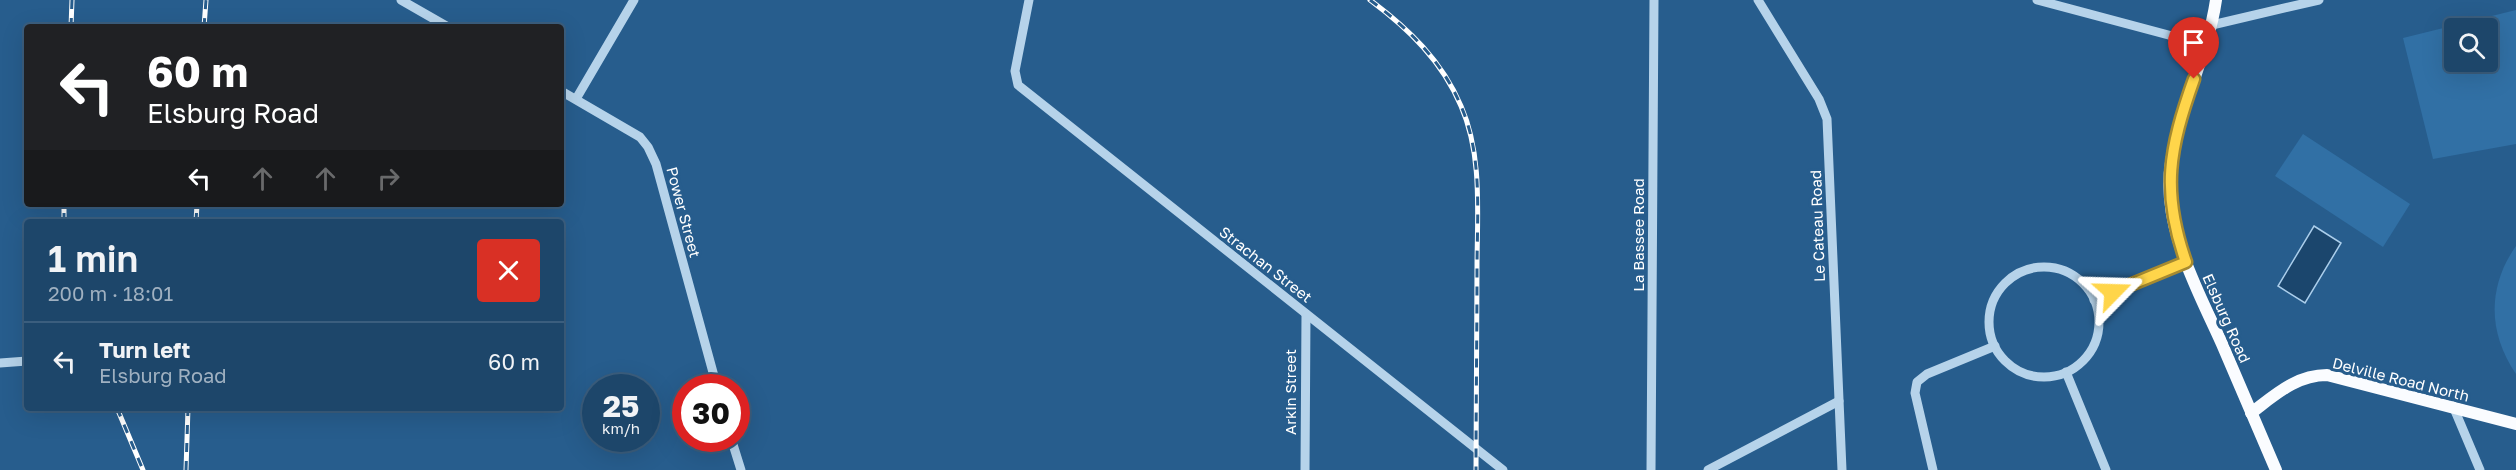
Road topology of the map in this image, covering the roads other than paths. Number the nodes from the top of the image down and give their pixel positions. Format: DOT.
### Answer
graph roads {
  1 [pos="401,0"];
  2 [pos="634,0"];
  3 [pos="1029,0"];
  4 [pos="1654,0"];
  5 [pos="1758,0"];
  6 [pos="2039,0"];
  7 [pos="2216,0"];
  8 [pos="2319,0"];
  9 [pos="443,24"];
  10 [pos="2212,25"];
  11 [pos="2176,37"];
  12 [pos="2200,61"];
  13 [pos="564,93"];
  14 [pos="576,99"];
  15 [pos="2186,262"];
  16 [pos="2094,300"];
  17 [pos="1306,314"];
  18 [pos="1995,346"];
  19 [pos="24,361"];
  20 [pos="0,363"];
  21 [pos="2066,372"];
  22 [pos="713,374"];
  23 [pos="1839,401"];
  24 [pos="2453,406"];
  25 [pos="2252,413"];
  26 [pos="2516,424"];
  27 [pos="735,452"];
  28 [pos="741,470"];
  29 [pos="1305,470"];
  30 [pos="1503,470"];
  31 [pos="1651,470"];
  32 [pos="1708,470"];
  33 [pos="1842,470"];
  34 [pos="1933,470"];
  35 [pos="2106,470"];
  36 [pos="2276,470"];
  37 [pos="2480,470"];
  1 -- 9 [label="street"];
  2 -- 14 [label="street"];
  3 -- 17 [label="street, Strachan Street"];
  4 -- 31 [label="street, La Bassee Road"];
  5 -- 23 [label="street, Le Cateau Road"];
  6 -- 11 [label="street"];
  7 -- 10 [label="main road, Elsburg Road"];
  8 -- 10 [label="street"];
  10 -- 11 [label="street"];
  10 -- 12 [label="main road, Elsburg Road"];
  11 -- 12 [label="main road"];
  12 -- 15 [label="main road, Elsburg Road"];
  13 -- 14 [label="street, Power Street"];
  14 -- 22 [label="street, Power Street"];
  15 -- 16 [label="street"];
  15 -- 25 [label="main road, Elsburg Road"];
  16 -- 18 [label="street"];
  16 -- 21 [label="street"];
  17 -- 29 [label="street, Arkin Street"];
  17 -- 30 [label="street, Strachan Street"];
  18 -- 21 [label="street"];
  18 -- 34 [label="street"];
  19 -- 20 [label="street"];
  21 -- 35 [label="street"];
  23 -- 32 [label="street"];
  23 -- 33 [label="street, Le Cateau Road"];
  24 -- 25 [label="main road, Delville Road North"];
  24 -- 26 [label="main road, Delville Road North"];
  24 -- 37 [label="street"];
  25 -- 36 [label="main road, Elsburg Road"];
  27 -- 28 [label="street"];
}
